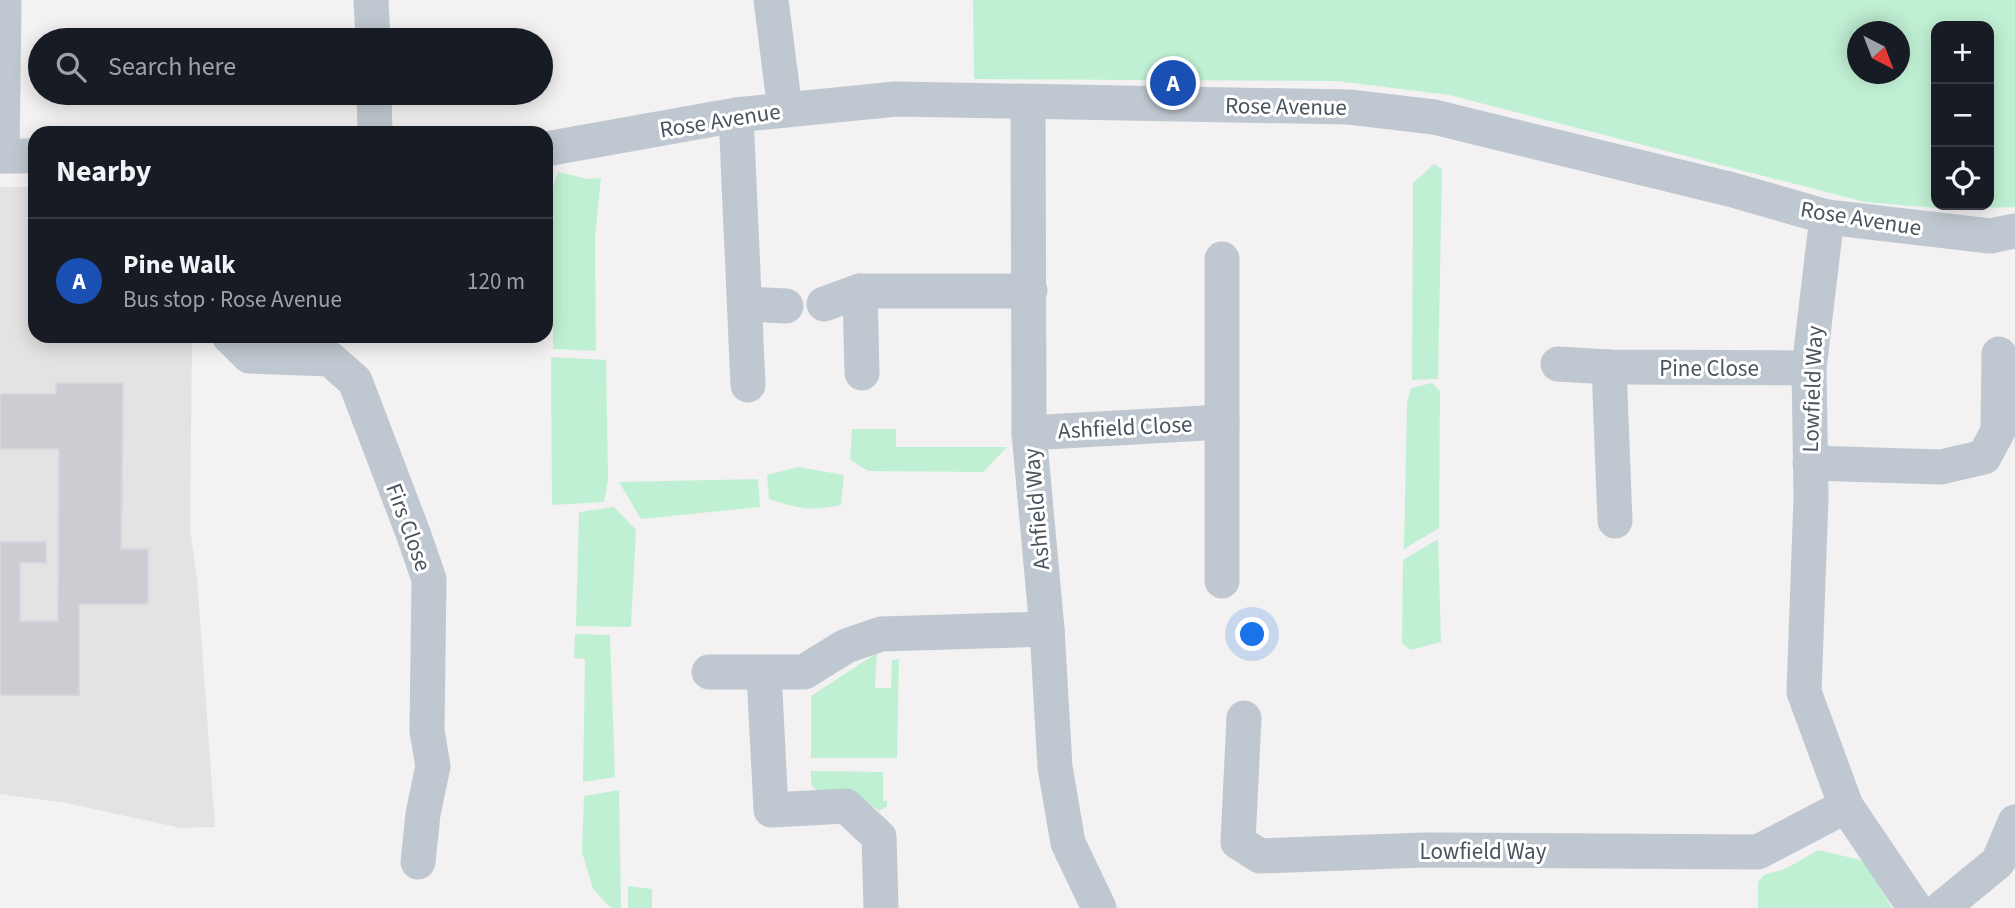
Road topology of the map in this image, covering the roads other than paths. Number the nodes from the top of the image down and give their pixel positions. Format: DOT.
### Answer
graph roads {
  1 [pos="4,0"];
  2 [pos="371,0"];
  3 [pos="771,0"];
  4 [pos="372,28"];
  5 [pos="1028,102"];
  6 [pos="374,105"];
  7 [pos="785,110"];
  8 [pos="736,115"];
  9 [pos="375,126"];
  10 [pos="553,148"];
  11 [pos="12,156"];
  12 [pos="1827,217"];
  13 [pos="2015,231"];
  14 [pos="1222,259"];
  15 [pos="860,291"];
  16 [pos="1030,291"];
  17 [pos="746,304"];
  18 [pos="824,304"];
  19 [pos="786,306"];
  20 [pos="236,343"];
  21 [pos="1999,354"];
  22 [pos="1558,365"];
  23 [pos="1609,367"];
  24 [pos="1809,368"];
  25 [pos="862,373"];
  26 [pos="748,386"];
  27 [pos="1222,422"];
  28 [pos="1029,433"];
  29 [pos="1810,463"];
  30 [pos="1615,521"];
  31 [pos="1222,582"];
  32 [pos="1047,629"];
  33 [pos="709,672"];
  34 [pos="764,673"];
  35 [pos="1244,718"];
  36 [pos="1846,806"];
  37 [pos="2015,822"];
  38 [pos="418,862"];
  39 [pos="881,908"];
  40 [pos="1099,908"];
  41 [pos="1915,908"];
  42 [pos="1942,908"];
  1 -- 11 [label="street"];
  2 -- 4 [label="street"];
  3 -- 7 [label="street"];
  5 -- 7 [label="street, Rose Avenue"];
  5 -- 12 [label="street, Rose Avenue"];
  5 -- 16 [label="street, Ashfield Way"];
  6 -- 9 [label="street"];
  7 -- 8 [label="street, Rose Avenue"];
  8 -- 10 [label="street, Rose Avenue"];
  8 -- 17 [label="street"];
  12 -- 13 [label="street, Rose Avenue"];
  12 -- 24 [label="street, Lowfield Way"];
  14 -- 27 [label="street, Ashfield Close"];
  15 -- 16 [label="street"];
  15 -- 18 [label="street"];
  15 -- 25 [label="street"];
  16 -- 28 [label="street, Ashfield Way"];
  17 -- 19 [label="street"];
  17 -- 26 [label="street"];
  20 -- 38 [label="street, Firs Close"];
  21 -- 29 [label="street"];
  22 -- 23 [label="street, Pine Close"];
  23 -- 24 [label="street, Pine Close"];
  23 -- 30 [label="street"];
  24 -- 29 [label="street, Lowfield Way"];
  27 -- 28 [label="street, Ashfield Close"];
  27 -- 31 [label="street, Ashfield Close"];
  28 -- 32 [label="street, Ashfield Way"];
  29 -- 36 [label="street, Lowfield Way"];
  32 -- 34 [label="street"];
  32 -- 40 [label="street, Ashfield Way"];
  33 -- 34 [label="street"];
  34 -- 39 [label="street"];
  35 -- 36 [label="street, Lowfield Way"];
  36 -- 41 [label="street, Lowfield Way"];
  37 -- 42 [label="street"];
}
